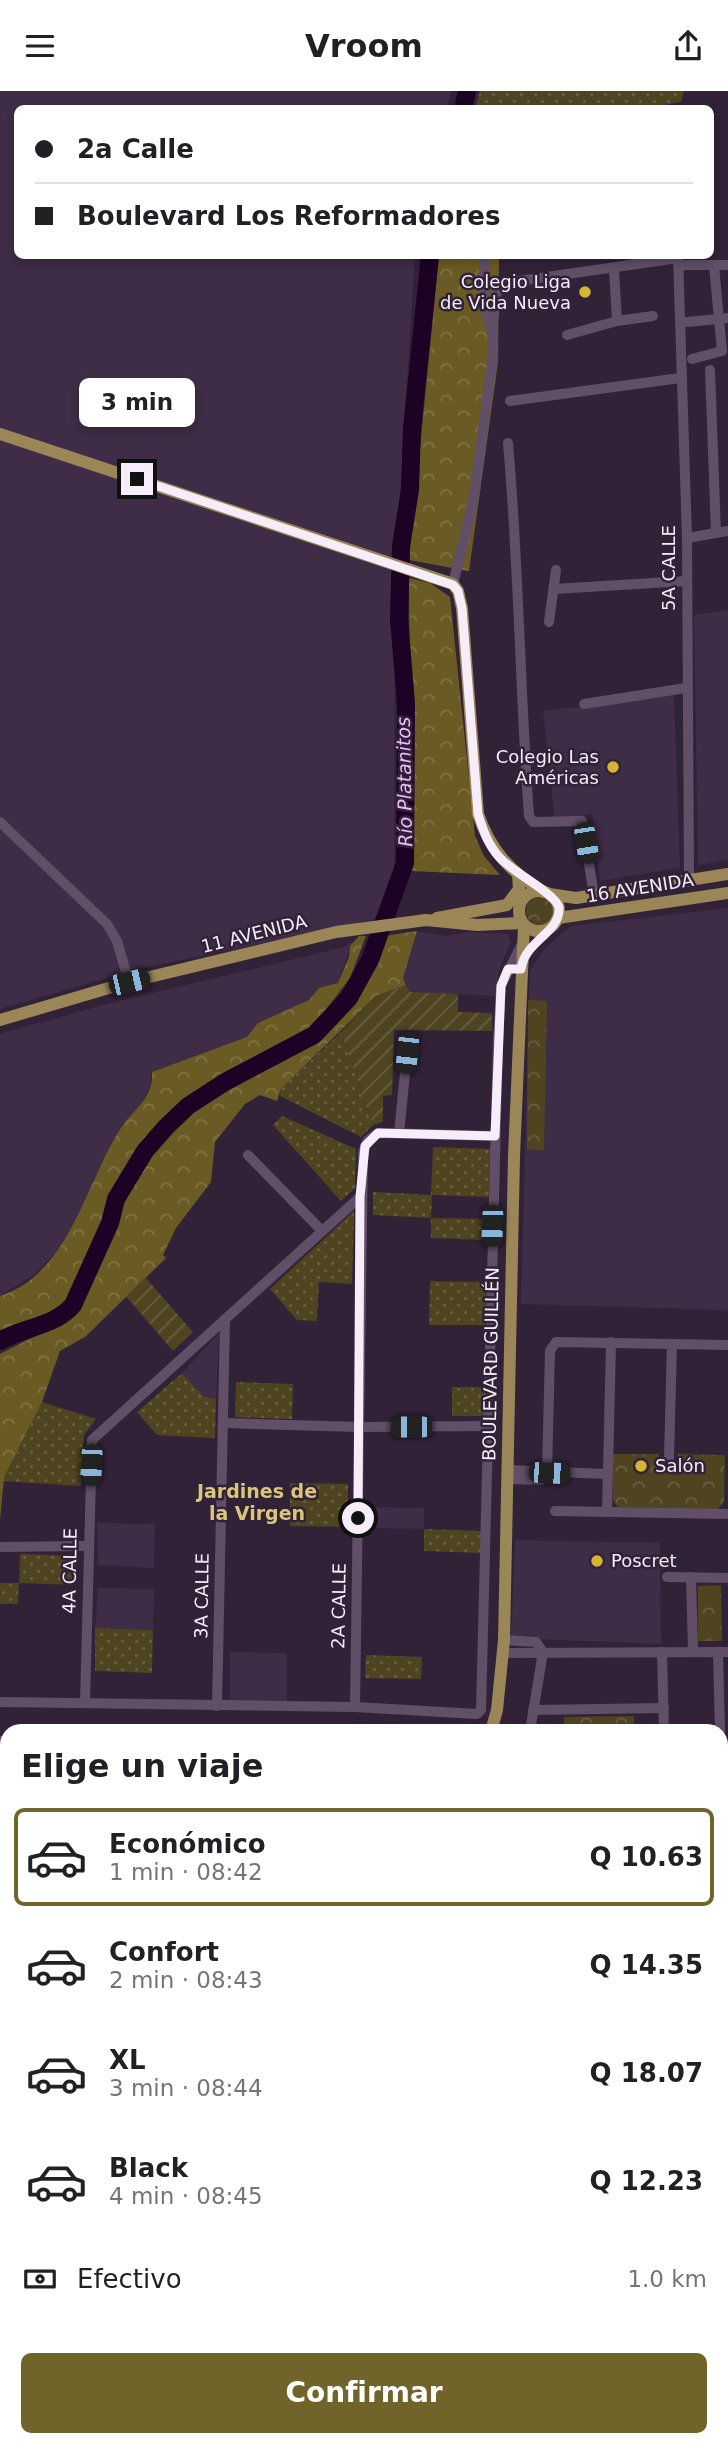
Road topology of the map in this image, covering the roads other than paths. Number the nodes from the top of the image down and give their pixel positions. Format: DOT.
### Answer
graph roads {
  1 [pos="485,259"];
  2 [pos="678,260"];
  3 [pos="728,265"];
  4 [pos="714,266"];
  5 [pos="614,269"];
  6 [pos="653,316"];
  7 [pos="724,318"];
  8 [pos="617,321"];
  9 [pos="687,322"];
  10 [pos="492,331"];
  11 [pos="567,335"];
  12 [pos="692,359"];
  13 [pos="710,370"];
  14 [pos="680,377"];
  15 [pos="510,401"];
  16 [pos="0,434"];
  17 [pos="508,443"];
  18 [pos="728,531"];
  19 [pos="716,533"];
  20 [pos="687,538"];
  21 [pos="556,570"];
  22 [pos="686,581"];
  23 [pos="453,585"];
  24 [pos="554,589"];
  25 [pos="549,622"];
  26 [pos="686,688"];
  27 [pos="584,704"];
  28 [pos="0,822"];
  29 [pos="518,874"];
  30 [pos="728,874"];
  31 [pos="688,880"];
  32 [pos="547,893"];
  33 [pos="728,893"];
  34 [pos="594,895"];
  35 [pos="426,920"];
  36 [pos="554,924"];
  37 [pos="523,925"];
  38 [pos="522,949"];
  39 [pos="514,969"];
  40 [pos="129,982"];
  41 [pos="0,1020"];
  42 [pos="407,1053"];
  43 [pos="399,1133"];
  44 [pos="495,1136"];
  45 [pos="248,1155"];
  46 [pos="360,1197"];
  47 [pos="323,1231"];
  48 [pos="225,1319"];
  49 [pos="611,1342"];
  50 [pos="672,1344"];
  51 [pos="728,1345"];
  52 [pos="224,1423"];
  53 [pos="489,1426"];
  54 [pos="360,1427"];
  55 [pos="669,1458"];
  56 [pos="607,1474"];
  57 [pos="507,1475"];
  58 [pos="544,1476"];
  59 [pos="555,1511"];
  60 [pos="607,1512"];
  61 [pos="728,1514"];
  62 [pos="87,1546"];
  63 [pos="0,1548"];
  64 [pos="667,1577"];
  65 [pos="691,1577"];
  66 [pos="728,1578"];
  67 [pos="503,1647"];
  68 [pos="693,1651"];
  69 [pos="543,1652"];
  70 [pos="662,1652"];
  71 [pos="723,1652"];
  72 [pos="0,1702"];
  73 [pos="85,1703"];
  74 [pos="217,1706"];
  75 [pos="355,1707"];
  76 [pos="664,1707"];
  77 [pos="724,1707"];
  78 [pos="533,1710"];
  79 [pos="492,1724"];
  80 [pos="531,1724"];
  81 [pos="664,1724"];
  1 -- 10 [label="street"];
  2 -- 4 [label="street"];
  2 -- 5 [label="street"];
  2 -- 14 [label="street, 5A CALLE"];
  3 -- 4 [label="street"];
  4 -- 7 [label="street"];
  5 -- 8 [label="street"];
  5 -- 10 [label="street"];
  6 -- 8 [label="street"];
  7 -- 9 [label="street"];
  7 -- 12 [label="street"];
  8 -- 11 [label="street"];
  10 -- 23 [label="street"];
  13 -- 19 [label="street"];
  14 -- 15 [label="street"];
  14 -- 20 [label="street, 5A CALLE"];
  16 -- 23 [label="main road"];
  17 -- 34 [label="street"];
  18 -- 19 [label="street"];
  19 -- 20 [label="street"];
  20 -- 22 [label="street, 5A CALLE"];
  21 -- 24 [label="street"];
  22 -- 24 [label="street"];
  22 -- 26 [label="street, 5A CALLE"];
  23 -- 29 [label="main road"];
  24 -- 25 [label="street"];
  26 -- 27 [label="street"];
  26 -- 31 [label="street, 5A CALLE"];
  28 -- 40 [label="street"];
  29 -- 32 [label="main road"];
  29 -- 35 [label="main road"];
  30 -- 31 [label="main road, 16 AVENIDA"];
  31 -- 34 [label="main road, 16 AVENIDA"];
  32 -- 34 [label="main road, 16 AVENIDA"];
  32 -- 36 [label="main road"];
  32 -- 37 [label="main road"];
  33 -- 36 [label="main road, 16 AVENIDA"];
  35 -- 37 [label="main road, 11 AVENIDA"];
  35 -- 40 [label="main road, 11 AVENIDA"];
  36 -- 37 [label="main road"];
  36 -- 38 [label="main road"];
  37 -- 38 [label="main road, BOULEVARD GUILLÉN"];
  38 -- 39 [label="main road, BOULEVARD GUILLÉN"];
  39 -- 44 [label="street"];
  39 -- 57 [label="main road, BOULEVARD GUILLÉN"];
  40 -- 41 [label="main road, 11 AVENIDA"];
  42 -- 43 [label="street"];
  43 -- 44 [label="street"];
  43 -- 46 [label="street, 2A CALLE"];
  44 -- 53 [label="street"];
  45 -- 47 [label="street"];
  46 -- 47 [label="street"];
  46 -- 54 [label="street, 2A CALLE"];
  47 -- 48 [label="street"];
  48 -- 52 [label="street, 3A CALLE"];
  48 -- 62 [label="street, 4A CALLE"];
  49 -- 50 [label="street"];
  49 -- 56 [label="street"];
  49 -- 58 [label="street"];
  50 -- 51 [label="street"];
  50 -- 55 [label="street"];
  52 -- 54 [label="street"];
  52 -- 74 [label="street, 3A CALLE"];
  53 -- 54 [label="street"];
  53 -- 75 [label="street"];
  54 -- 75 [label="street, 2A CALLE"];
  56 -- 58 [label="street"];
  56 -- 60 [label="street"];
  57 -- 58 [label="street"];
  57 -- 67 [label="main road, BOULEVARD GUILLÉN"];
  59 -- 60 [label="street"];
  60 -- 61 [label="street"];
  62 -- 63 [label="street"];
  62 -- 73 [label="street, 4A CALLE"];
  64 -- 65 [label="street"];
  65 -- 66 [label="street"];
  65 -- 68 [label="street"];
  67 -- 69 [label="street"];
  67 -- 79 [label="main road, BOULEVARD GUILLÉN"];
  68 -- 70 [label="street"];
  68 -- 71 [label="street"];
  69 -- 70 [label="street"];
  69 -- 78 [label="street"];
  70 -- 76 [label="street"];
  71 -- 77 [label="street"];
  72 -- 73 [label="street"];
  73 -- 74 [label="street"];
  74 -- 75 [label="street"];
  76 -- 78 [label="street"];
  76 -- 81 [label="street"];
  78 -- 80 [label="street"];
}
